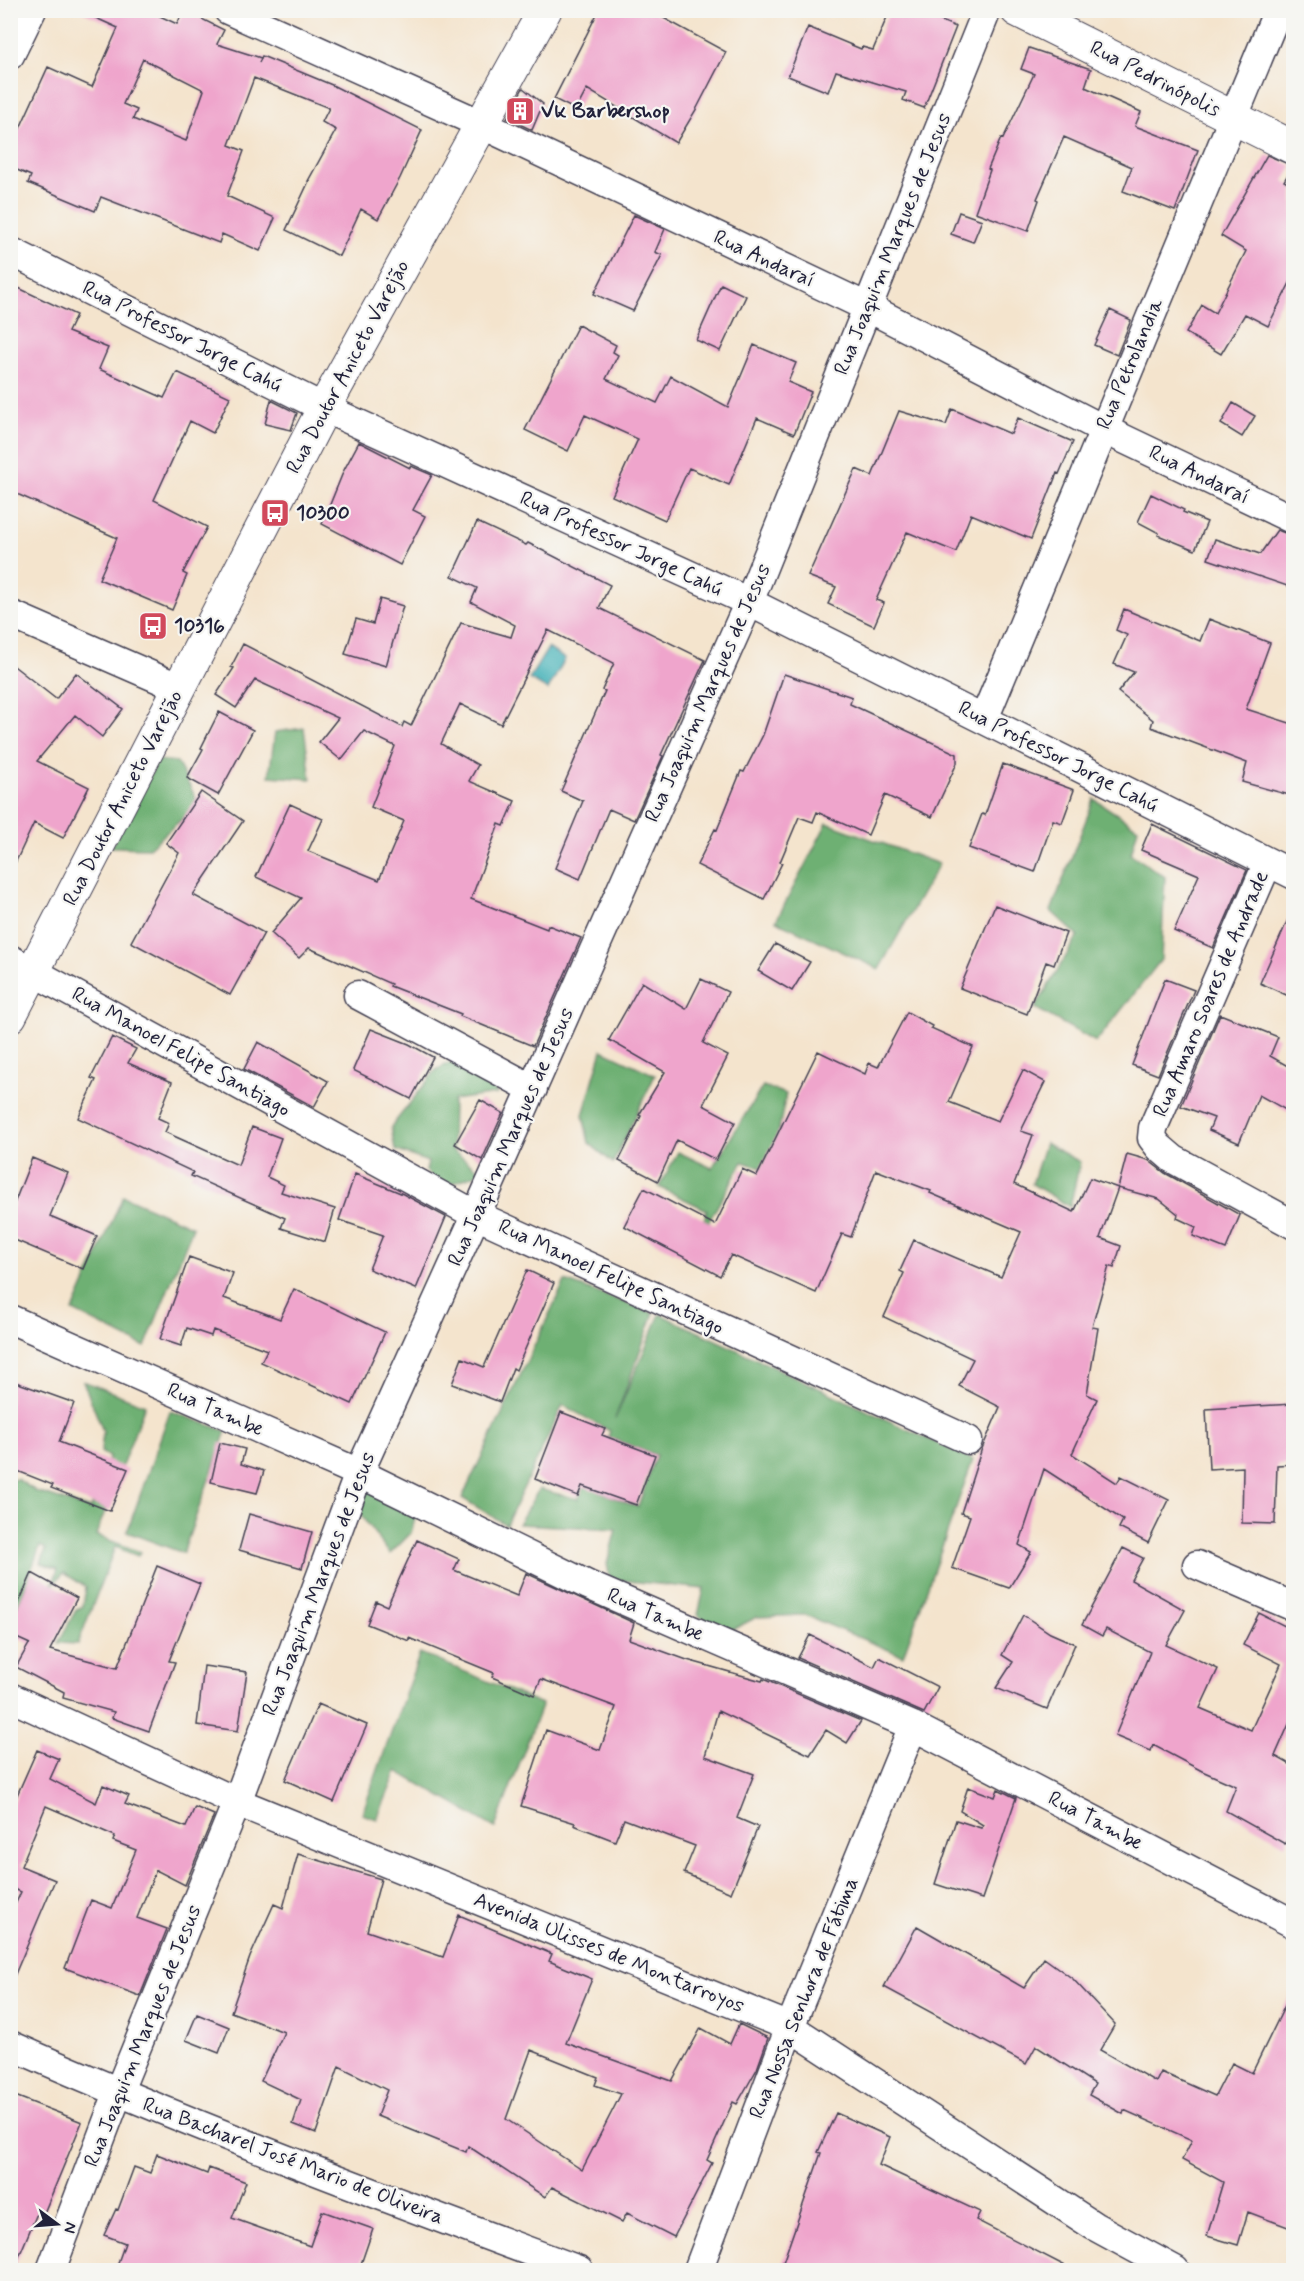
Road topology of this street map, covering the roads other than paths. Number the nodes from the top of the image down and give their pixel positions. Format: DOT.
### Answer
graph roads {
  1 [pos="32,10"];
  2 [pos="228,10"];
  3 [pos="545,10"];
  4 [pos="987,10"];
  5 [pos="1017,10"];
  6 [pos="1278,10"];
  7 [pos="10,55"];
  8 [pos="1232,118"];
  9 [pos="481,124"];
  10 [pos="1293,148"];
  11 [pos="10,251"];
  12 [pos="867,307"];
  13 [pos="324,408"];
  14 [pos="1103,429"];
  15 [pos="1293,520"];
  16 [pos="749,602"];
  17 [pos="10,614"];
  18 [pos="180,688"];
  19 [pos="984,719"];
  20 [pos="1269,862"];
  21 [pos="1293,875"];
  22 [pos="22,964"];
  23 [pos="358,995"];
  24 [pos="10,1016"];
  25 [pos="533,1089"];
  26 [pos="476,1215"];
  27 [pos="1293,1225"];
  28 [pos="10,1319"];
  29 [pos="968,1440"];
  30 [pos="359,1473"];
  31 [pos="1197,1565"];
  32 [pos="1293,1606"];
  33 [pos="10,1697"];
  34 [pos="913,1726"];
  35 [pos="237,1802"];
  36 [pos="1293,1924"];
  37 [pos="790,2027"];
  38 [pos="10,2045"];
  39 [pos="118,2093"];
  40 [pos="51,2271"];
  41 [pos="579,2271"];
  42 [pos="698,2271"];
  43 [pos="1175,2271"];
  1 -- 7 [label="street"];
  2 -- 9 [label="street, Rua Andaraí"];
  3 -- 9 [label="street, Rua Doutor Aniceto Varejão"];
  4 -- 12 [label="street, Rua Joaquim Marques de Jesus"];
  5 -- 8 [label="street, Rua Pedrinópolis"];
  6 -- 8 [label="street, Rua Petrolandia"];
  8 -- 10 [label="street, Rua Pedrinópolis"];
  8 -- 14 [label="street, Rua Petrolandia"];
  9 -- 12 [label="street, Rua Andaraí"];
  9 -- 13 [label="street, Rua Doutor Aniceto Varejão"];
  11 -- 13 [label="street, Rua Professor Jorge Cahú"];
  12 -- 14 [label="street, Rua Andaraí"];
  12 -- 16 [label="street, Rua Joaquim Marques de Jesus"];
  13 -- 16 [label="street, Rua Professor Jorge Cahú"];
  13 -- 18 [label="street, Rua Doutor Aniceto Varejão"];
  14 -- 15 [label="street, Rua Andaraí"];
  14 -- 19 [label="street, Rua Petrolandia"];
  16 -- 19 [label="street, Rua Professor Jorge Cahú"];
  16 -- 25 [label="street, Rua Joaquim Marques de Jesus"];
  17 -- 18 [label="street"];
  18 -- 22 [label="street, Rua Doutor Aniceto Varejão"];
  19 -- 20 [label="street, Rua Professor Jorge Cahú"];
  20 -- 21 [label="street, Rua Professor Jorge Cahú"];
  20 -- 27 [label="street, Rua Amaro Soares de Andrade"];
  22 -- 24 [label="street, Rua Doutor Aniceto Varejão"];
  22 -- 26 [label="street, Rua Manoel Felipe Santiago"];
  23 -- 25 [label="street"];
  25 -- 26 [label="street, Rua Joaquim Marques de Jesus"];
  26 -- 29 [label="street, Rua Manoel Felipe Santiago"];
  26 -- 30 [label="street, Rua Joaquim Marques de Jesus"];
  28 -- 30 [label="street, Rua Tambe"];
  30 -- 34 [label="street, Rua Tambe"];
  30 -- 35 [label="street, Rua Joaquim Marques de Jesus"];
  31 -- 32 [label="street"];
  33 -- 35 [label="street, Avenida Ulisses de Montarroyos"];
  34 -- 36 [label="street, Rua Tambe"];
  34 -- 37 [label="street, Rua Nossa Senhora de Fátima"];
  35 -- 37 [label="street, Avenida Ulisses de Montarroyos"];
  35 -- 39 [label="street, Rua Joaquim Marques de Jesus"];
  37 -- 42 [label="street, Rua Nossa Senhora de Fátima"];
  37 -- 43 [label="street, Avenida Ulisses de Montarroyos"];
  38 -- 39 [label="street, Rua Bacharel José Mario de Oliveira"];
  39 -- 40 [label="street, Rua Joaquim Marques de Jesus"];
  39 -- 41 [label="street, Rua Bacharel José Mario de Oliveira"];
}
